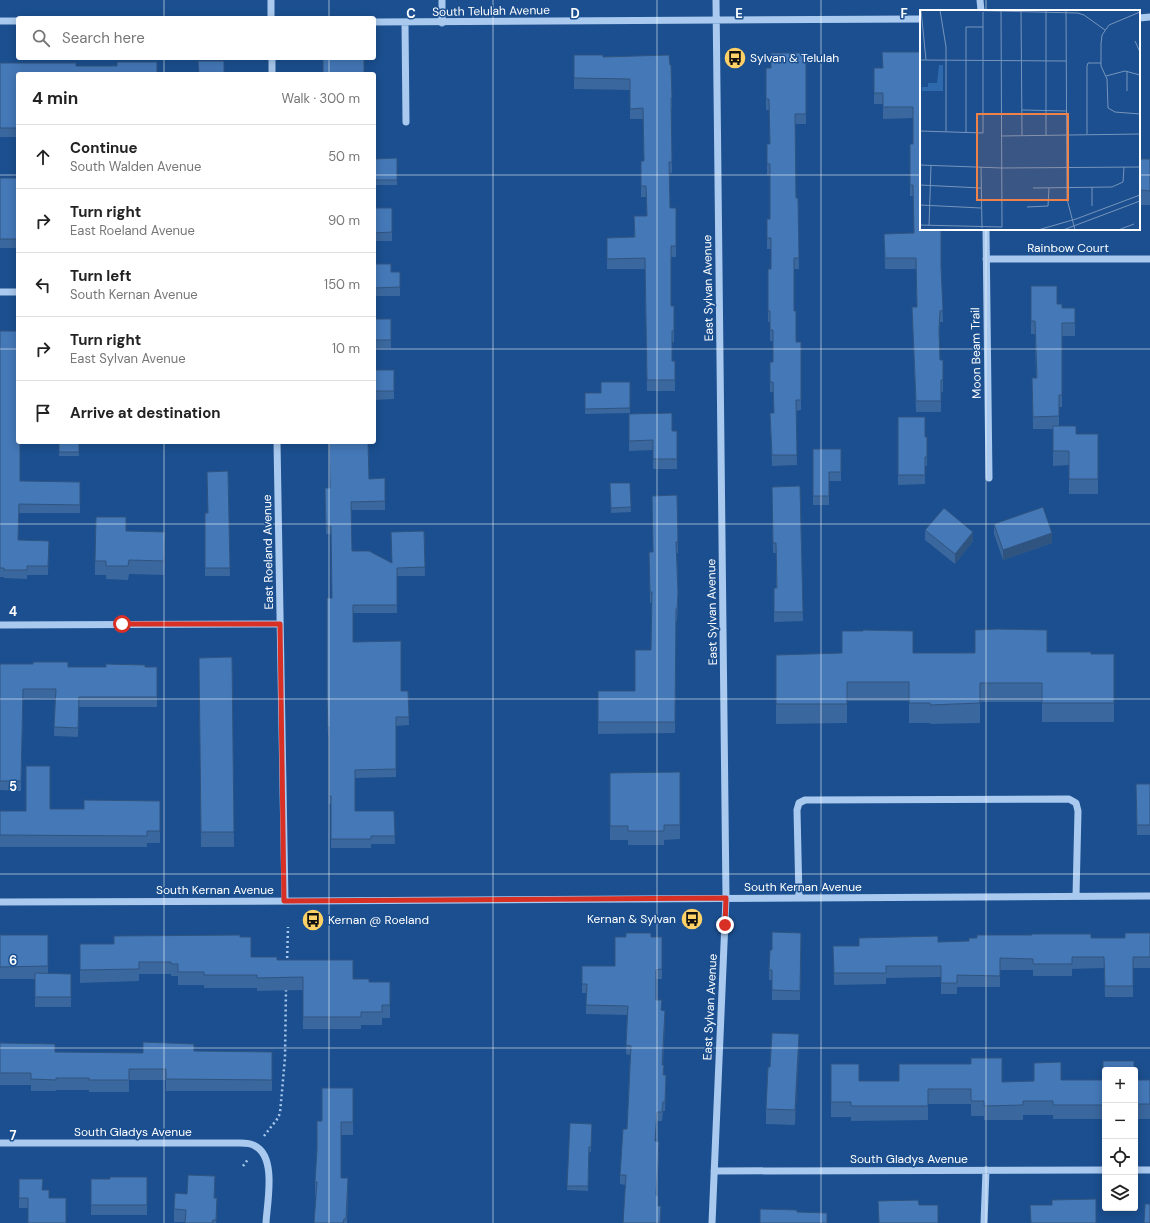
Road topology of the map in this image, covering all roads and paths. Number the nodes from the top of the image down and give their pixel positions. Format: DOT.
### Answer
graph roads {
  1 [pos="271,0"];
  2 [pos="442,0"];
  3 [pos="716,0"];
  4 [pos="980,0"];
  5 [pos="981,10"];
  6 [pos="271,16"];
  7 [pos="1150,17"];
  8 [pos="1140,18"];
  9 [pos="717,20"];
  10 [pos="920,20"];
  11 [pos="0,21"];
  12 [pos="16,21"];
  13 [pos="376,22"];
  14 [pos="405,23"];
  15 [pos="442,23"];
  16 [pos="272,60"];
  17 [pos="272,72"];
  18 [pos="406,122"];
  19 [pos="986,230"];
  20 [pos="986,259"];
  21 [pos="1150,259"];
  22 [pos="0,292"];
  23 [pos="16,292"];
  24 [pos="277,444"];
  25 [pos="989,478"];
  26 [pos="280,624"];
  27 [pos="0,625"];
  28 [pos="1076,896"];
  29 [pos="1150,896"];
  30 [pos="726,898"];
  31 [pos="799,898"];
  32 [pos="284,901"];
  33 [pos="0,902"];
  34 [pos="288,927"];
  35 [pos="287,966"];
  36 [pos="286,981"];
  37 [pos="0,1143"];
  38 [pos="257,1146"];
  39 [pos="243,1166"];
  40 [pos="986,1170"];
  41 [pos="1102,1170"];
  42 [pos="1138,1170"];
  43 [pos="1150,1170"];
  44 [pos="714,1171"];
  45 [pos="266,1223"];
  46 [pos="712,1223"];
  47 [pos="984,1223"];
  1 -- 6 [label="street"];
  2 -- 15 [label="street"];
  3 -- 9 [label="street, East Sylvan Avenue"];
  4 -- 5 [label="street"];
  7 -- 8 [label="street"];
  9 -- 10 [label="street, South Telulah Avenue"];
  9 -- 15 [label="street, South Telulah Avenue"];
  9 -- 30 [label="street, East Sylvan Avenue"];
  11 -- 12 [label="street"];
  13 -- 14 [label="street, South Telulah Avenue"];
  14 -- 15 [label="street, South Telulah Avenue"];
  14 -- 18 [label="street"];
  16 -- 17 [label="street"];
  19 -- 20 [label="street, Moon Beam Trail"];
  20 -- 21 [label="street, Rainbow Court"];
  20 -- 25 [label="street, Moon Beam Trail"];
  22 -- 23 [label="street"];
  24 -- 26 [label="street, East Roeland Avenue"];
  26 -- 27 [label="street"];
  26 -- 32 [label="street, East Roeland Avenue"];
  28 -- 29 [label="street, South Kernan Avenue"];
  28 -- 31 [label="street, South Kernan Avenue"];
  28 -- 31 [label="street"];
  30 -- 31 [label="street, South Kernan Avenue"];
  30 -- 32 [label="street, South Kernan Avenue"];
  30 -- 44 [label="street, East Sylvan Avenue"];
  32 -- 33 [label="street, South Kernan Avenue"];
  34 -- 35 [label="path"];
  36 -- 38 [label="path"];
  37 -- 38 [label="street, South Gladys Avenue"];
  38 -- 39 [label="path"];
  38 -- 45 [label="street"];
  40 -- 41 [label="street, South Gladys Avenue"];
  40 -- 44 [label="street, South Gladys Avenue"];
  40 -- 47 [label="street"];
  42 -- 43 [label="street"];
  44 -- 46 [label="street, East Sylvan Avenue"];
}
